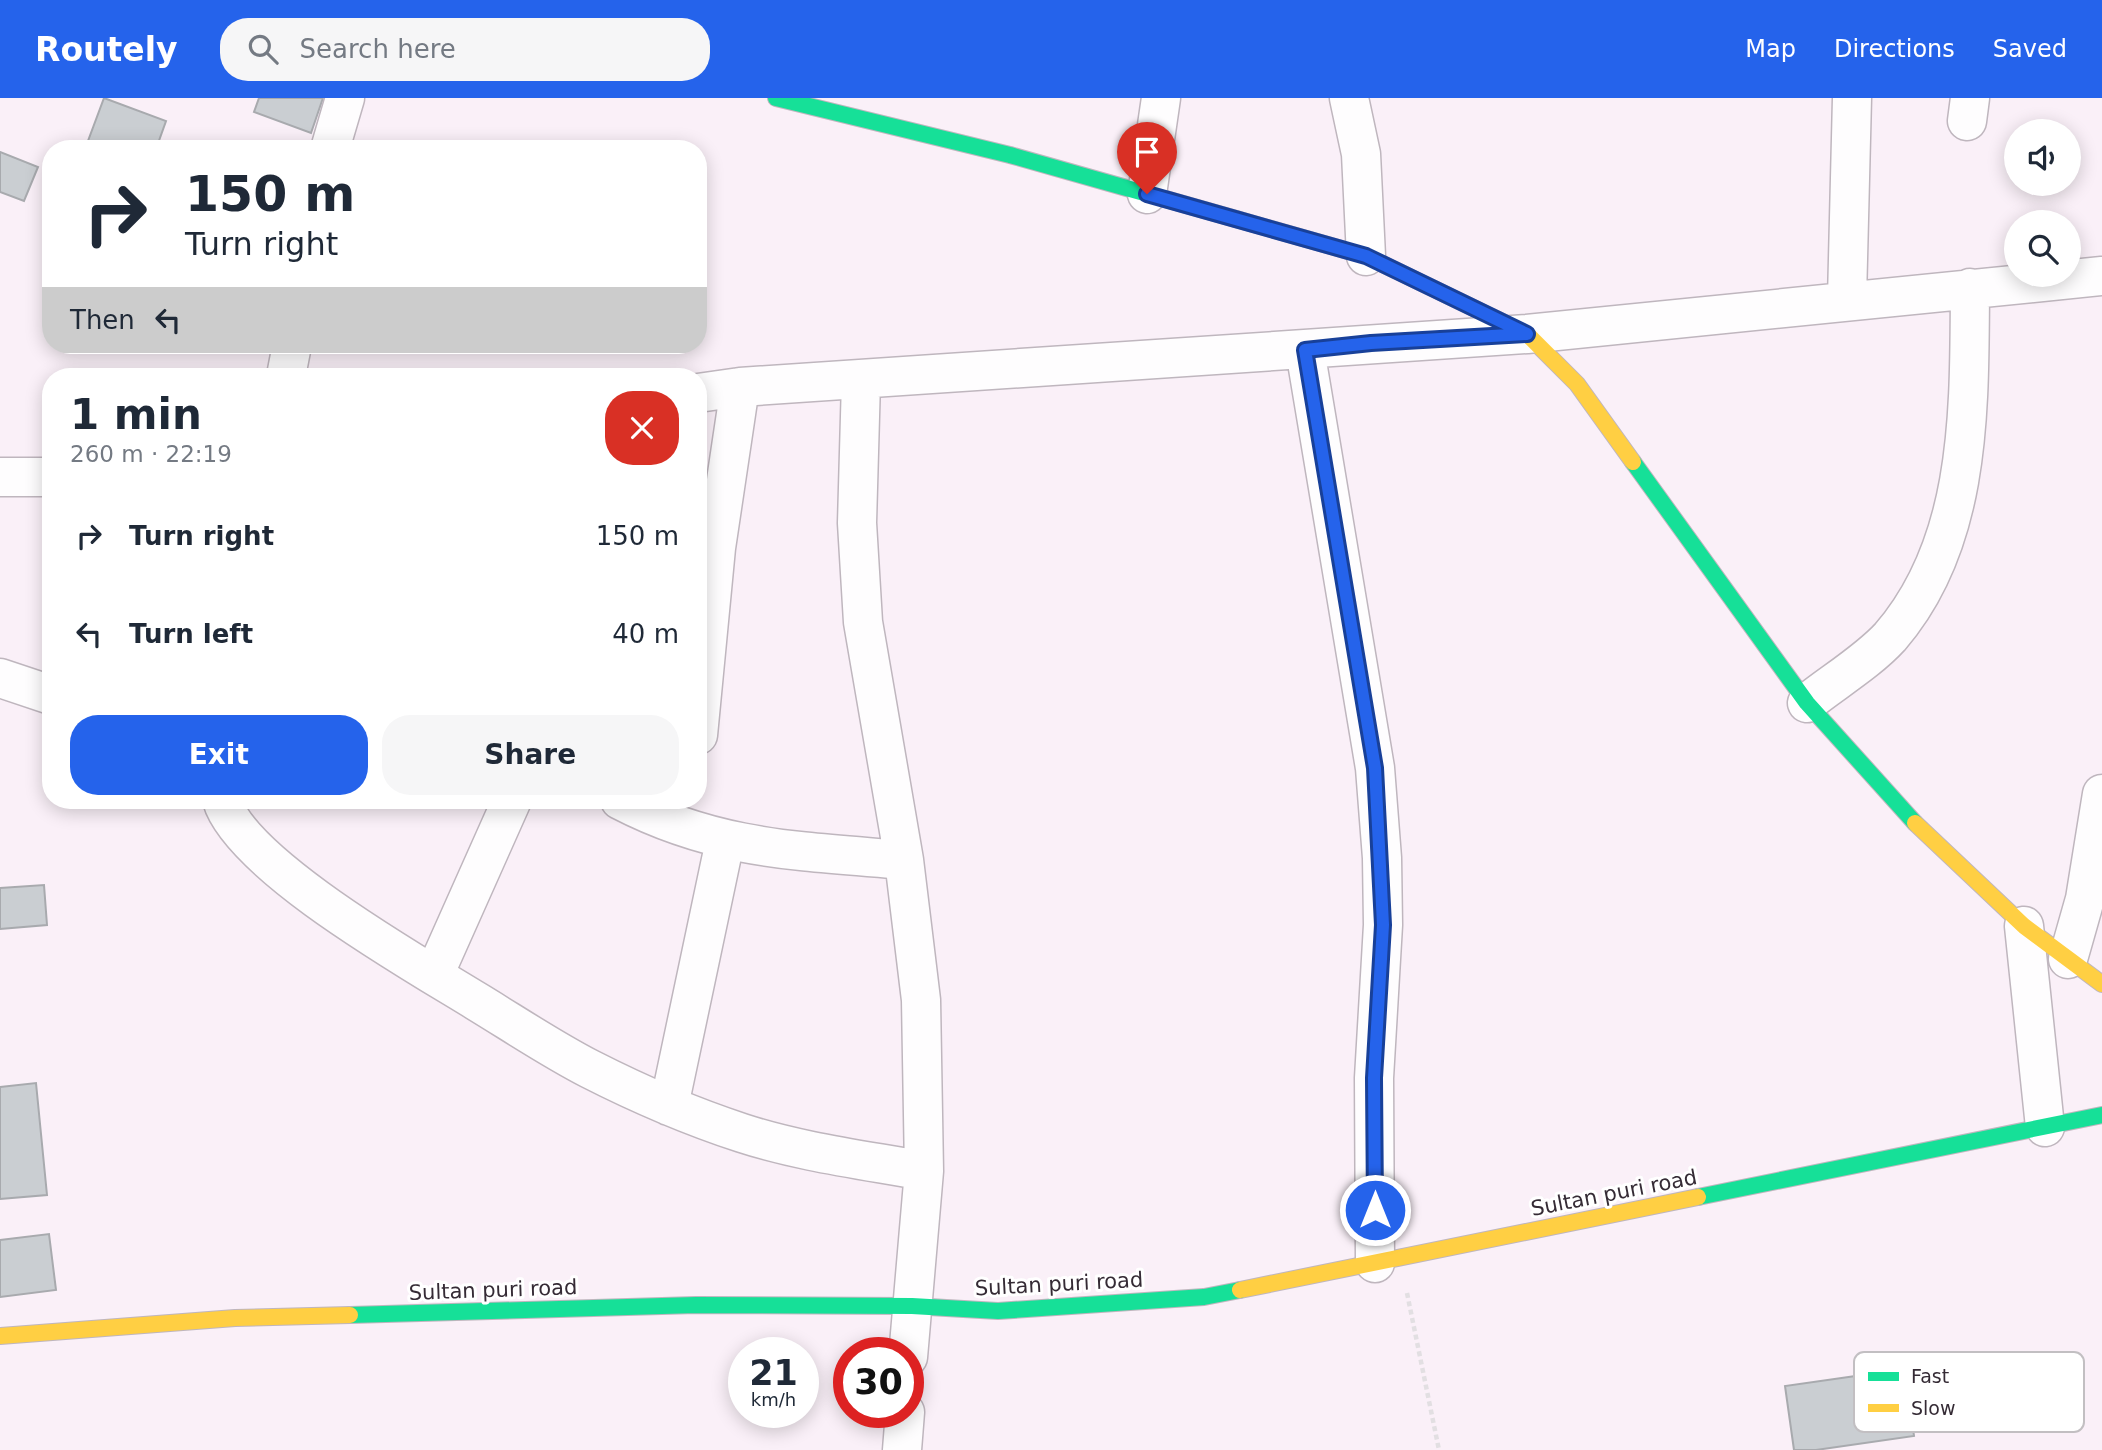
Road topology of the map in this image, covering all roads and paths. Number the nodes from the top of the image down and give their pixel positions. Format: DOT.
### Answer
graph roads {
  1 [pos="345,98"];
  2 [pos="776,98"];
  3 [pos="1161,98"];
  4 [pos="1349,98"];
  5 [pos="1852,98"];
  6 [pos="854,108"];
  7 [pos="333,140"];
  8 [pos="1147,194"];
  9 [pos="1366,256"];
  10 [pos="2102,276"];
  11 [pos="1970,288"];
  12 [pos="1847,299"];
  13 [pos="1527,334"];
  14 [pos="1305,350"];
  15 [pos="861,381"];
  16 [pos="740,387"];
  17 [pos="707,392"];
  18 [pos="0,477"];
  19 [pos="42,477"];
  20 [pos="707,642"];
  21 [pos="0,678"];
  22 [pos="42,692"];
  23 [pos="1807,703"];
  24 [pos="2102,794"];
  25 [pos="224,809"];
  26 [pos="508,809"];
  27 [pos="638,809"];
  28 [pos="691,815"];
  29 [pos="725,841"];
  30 [pos="904,860"];
  31 [pos="2024,926"];
  32 [pos="2068,958"];
  33 [pos="434,975"];
  34 [pos="2102,984"];
  35 [pos="669,1106"];
  36 [pos="2102,1115"];
  37 [pos="2045,1127"];
  38 [pos="924,1171"];
  39 [pos="1388,1260"];
  40 [pos="912,1306"];
  41 [pos="0,1336"];
  42 [pos="910,1337"];
  43 [pos="904,1428"];
  44 [pos="902,1450"];
  45 [pos="1439,1450"];
  1 -- 7 [label="street"];
  2 -- 6 [label="street"];
  3 -- 8 [label="street"];
  4 -- 9 [label="street"];
  5 -- 12 [label="street"];
  6 -- 8 [label="street"];
  8 -- 9 [label="street"];
  9 -- 13 [label="street"];
  10 -- 11 [label="street"];
  11 -- 12 [label="street"];
  11 -- 23 [label="street"];
  12 -- 13 [label="street"];
  13 -- 14 [label="street"];
  13 -- 23 [label="street"];
  14 -- 15 [label="street"];
  14 -- 39 [label="street"];
  15 -- 16 [label="street"];
  15 -- 30 [label="street"];
  16 -- 17 [label="street"];
  16 -- 20 [label="street"];
  18 -- 19 [label="street"];
  21 -- 22 [label="street"];
  23 -- 31 [label="street"];
  24 -- 32 [label="street"];
  25 -- 33 [label="street"];
  26 -- 33 [label="street"];
  27 -- 28 [label="street"];
  28 -- 29 [label="street"];
  29 -- 30 [label="street"];
  29 -- 35 [label="street"];
  30 -- 38 [label="street"];
  31 -- 32 [label="street"];
  31 -- 37 [label="street"];
  32 -- 34 [label="street"];
  33 -- 35 [label="street"];
  35 -- 38 [label="street"];
  36 -- 37 [label="street, Sultan puri road"];
  37 -- 39 [label="street, Sultan puri road"];
  38 -- 40 [label="street"];
  39 -- 40 [label="street, Sultan puri road"];
  39 -- 45 [label="path"];
  40 -- 41 [label="street, Sultan puri road"];
  40 -- 42 [label="street"];
  43 -- 44 [label="street"];
}
